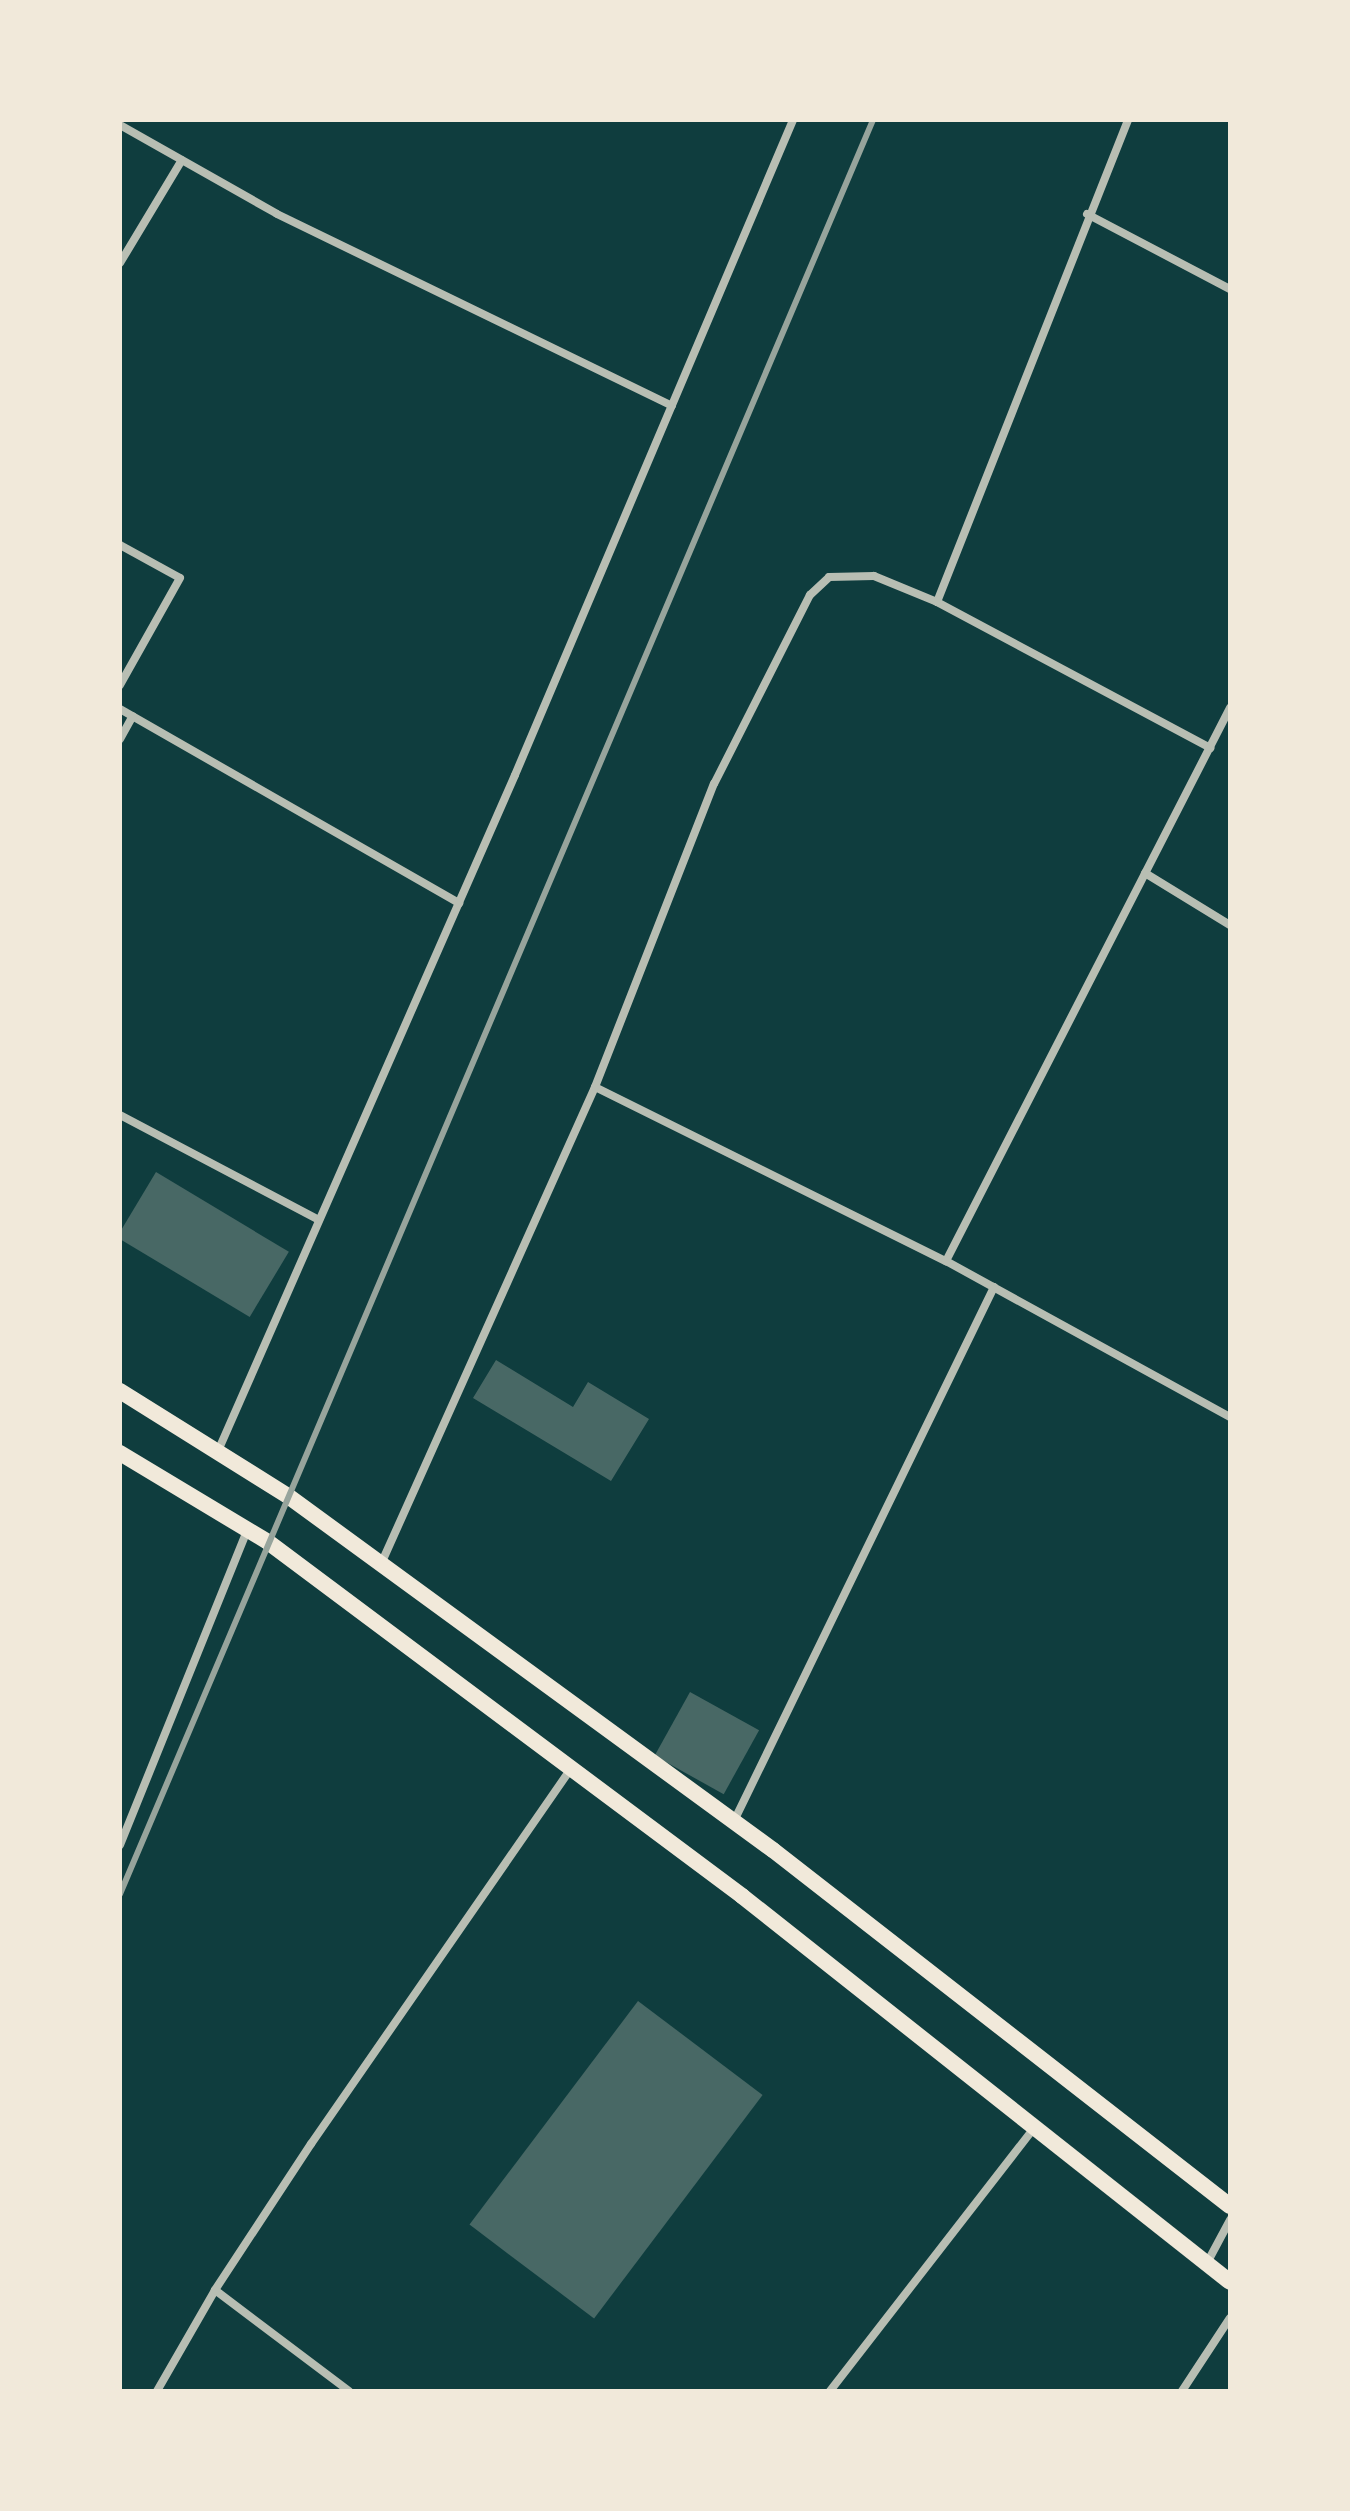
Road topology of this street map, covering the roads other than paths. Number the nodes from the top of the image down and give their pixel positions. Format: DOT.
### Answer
graph roads {
  1 [pos="793,120"];
  2 [pos="1128,120"];
  3 [pos="120,125"];
  4 [pos="182,160"];
  5 [pos="1087,214"];
  6 [pos="120,263"];
  7 [pos="1230,289"];
  8 [pos="672,406"];
  9 [pos="120,545"];
  10 [pos="937,602"];
  11 [pos="120,685"];
  12 [pos="1230,708"];
  13 [pos="120,709"];
  14 [pos="133,716"];
  15 [pos="120,739"];
  16 [pos="1210,748"];
  17 [pos="1145,873"];
  18 [pos="459,903"];
  19 [pos="1230,925"];
  20 [pos="595,1087"];
  21 [pos="120,1115"];
  22 [pos="319,1220"];
  23 [pos="946,1261"];
  24 [pos="994,1287"];
  25 [pos="120,1391"];
  26 [pos="1230,1417"];
  27 [pos="217,1452"];
  28 [pos="120,1453"];
  29 [pos="247,1531"];
  30 [pos="381,1564"];
  31 [pos="571,1768"];
  32 [pos="734,1821"];
  33 [pos="120,1845"];
  34 [pos="1035,2127"];
  35 [pos="1230,2206"];
  36 [pos="1230,2220"];
  37 [pos="1207,2263"];
  38 [pos="1230,2282"];
  39 [pos="215,2290"];
  40 [pos="1230,2318"];
  41 [pos="157,2391"];
  42 [pos="349,2391"];
  43 [pos="830,2391"];
  44 [pos="1182,2391"];
  1 -- 8 [label="street"];
  2 -- 5 [label="street"];
  3 -- 4 [label="street"];
  4 -- 6 [label="street"];
  4 -- 8 [label="street"];
  5 -- 7 [label="street"];
  5 -- 10 [label="street"];
  8 -- 18 [label="street"];
  9 -- 11 [label="street"];
  10 -- 16 [label="street"];
  10 -- 20 [label="street"];
  12 -- 16 [label="street"];
  13 -- 14 [label="street"];
  14 -- 15 [label="street"];
  14 -- 18 [label="street"];
  16 -- 17 [label="street"];
  17 -- 19 [label="street"];
  17 -- 23 [label="street"];
  18 -- 22 [label="street"];
  20 -- 23 [label="street"];
  20 -- 30 [label="street"];
  21 -- 22 [label="street"];
  22 -- 27 [label="street"];
  23 -- 24 [label="street"];
  24 -- 26 [label="street"];
  24 -- 32 [label="street"];
  25 -- 27 [label="main road"];
  27 -- 30 [label="main road"];
  28 -- 29 [label="main road"];
  29 -- 31 [label="main road"];
  29 -- 33 [label="street"];
  30 -- 32 [label="main road"];
  31 -- 34 [label="main road"];
  31 -- 39 [label="street"];
  32 -- 35 [label="main road"];
  34 -- 37 [label="main road"];
  34 -- 43 [label="street"];
  36 -- 37 [label="street"];
  37 -- 38 [label="main road"];
  39 -- 41 [label="street"];
  39 -- 42 [label="street"];
  40 -- 44 [label="street"];
}
